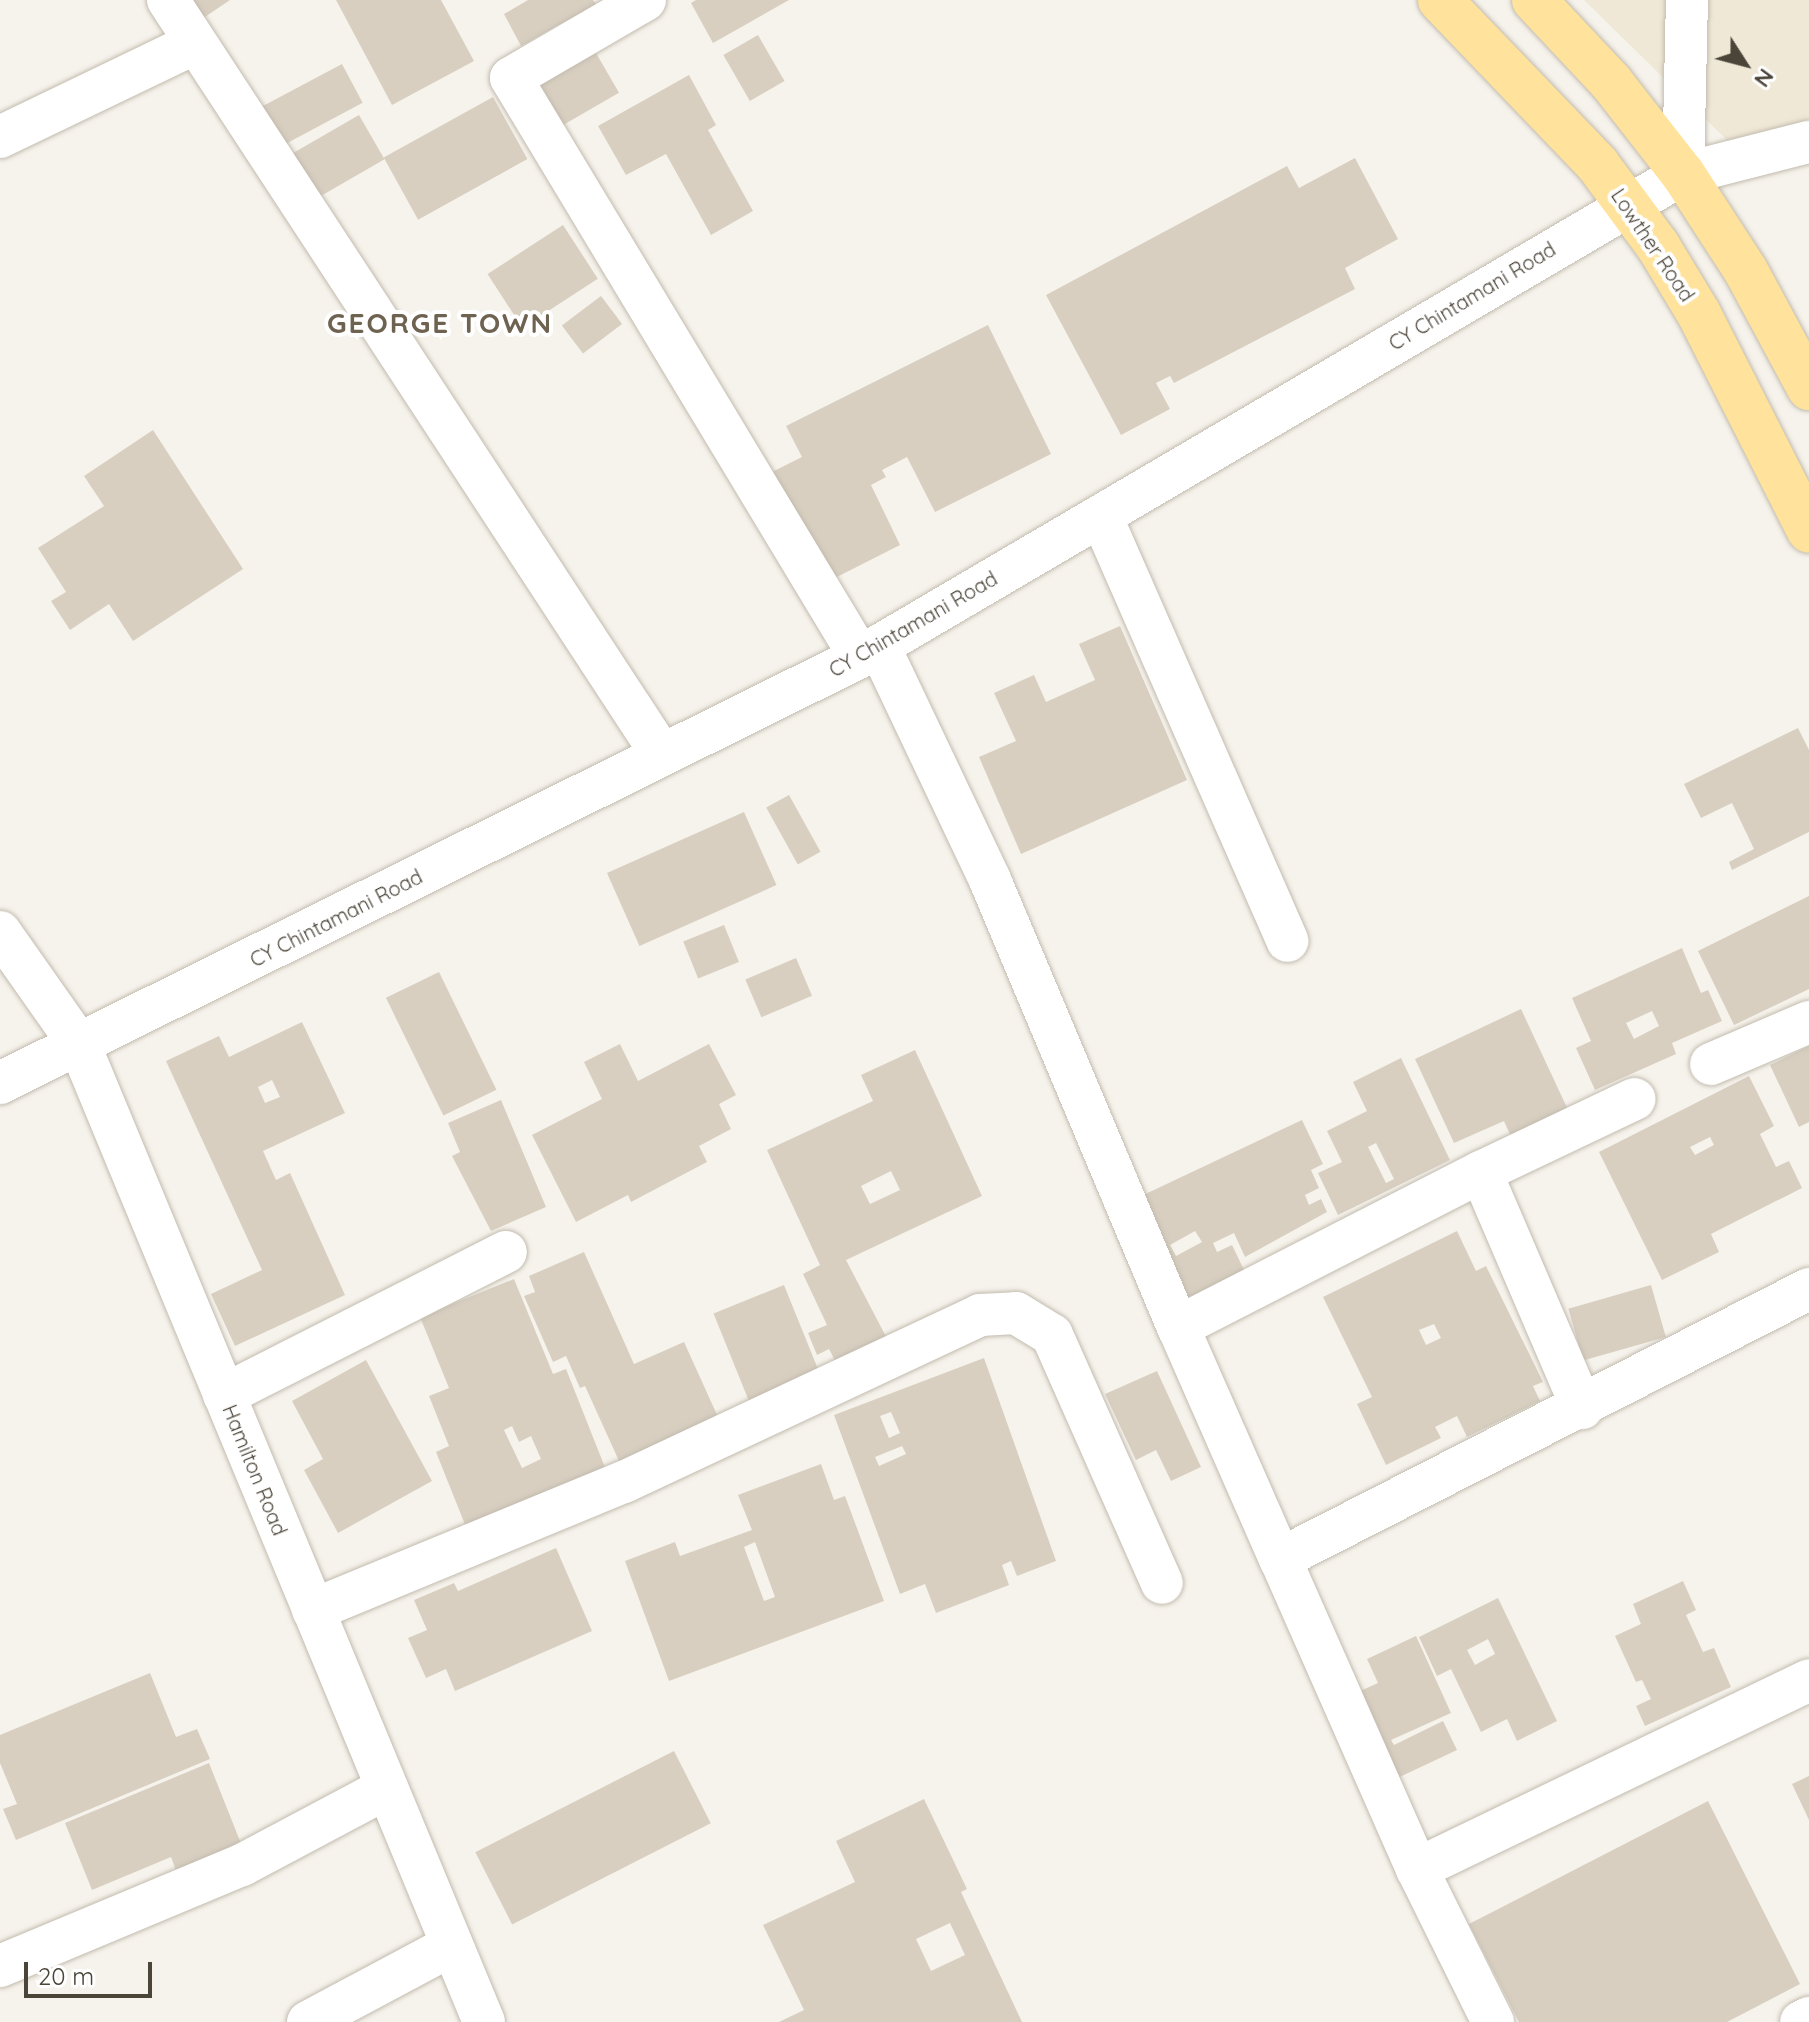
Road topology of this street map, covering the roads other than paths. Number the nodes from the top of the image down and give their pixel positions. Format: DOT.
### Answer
graph roads {
  1 [pos="168,0"];
  2 [pos="645,0"];
  3 [pos="1440,0"];
  4 [pos="1534,0"];
  5 [pos="1687,0"];
  6 [pos="195,43"];
  7 [pos="0,137"];
  8 [pos="1809,142"];
  9 [pos="1683,174"];
  10 [pos="1627,204"];
  11 [pos="1809,388"];
  12 [pos="1101,516"];
  13 [pos="1809,531"];
  14 [pos="870,652"];
  15 [pos="662,755"];
  16 [pos="0,932"];
  17 [pos="1288,941"];
  18 [pos="1809,1022"];
  19 [pos="80,1046"];
  20 [pos="1711,1064"];
  21 [pos="0,1083"];
  22 [pos="1635,1099"];
  23 [pos="1481,1172"];
  24 [pos="506,1252"];
  25 [pos="1809,1289"];
  26 [pos="1178,1327"];
  27 [pos="224,1395"];
  28 [pos="1582,1408"];
  29 [pos="1280,1559"];
  30 [pos="1162,1583"];
  31 [pos="313,1610"];
  32 [pos="1809,1680"];
  33 [pos="387,1788"];
  34 [pos="1417,1869"];
  35 [pos="452,1945"];
  36 [pos="0,1966"];
  37 [pos="1809,2018"];
  38 [pos="308,2022"];
  39 [pos="484,2022"];
  40 [pos="1493,2022"];
  41 [pos="1801,2022"];
  1 -- 6 [label="street"];
  2 -- 14 [label="street"];
  3 -- 10 [label="main road, Lowther Road"];
  4 -- 9 [label="main road"];
  5 -- 9 [label="street"];
  6 -- 7 [label="street"];
  6 -- 15 [label="street"];
  8 -- 9 [label="street, CY Chintamani Road"];
  9 -- 10 [label="street, CY Chintamani Road"];
  9 -- 11 [label="main road"];
  10 -- 12 [label="street, CY Chintamani Road"];
  10 -- 13 [label="main road, Lowther Road"];
  12 -- 14 [label="street, CY Chintamani Road"];
  12 -- 17 [label="street"];
  14 -- 15 [label="street, CY Chintamani Road"];
  14 -- 26 [label="street"];
  15 -- 19 [label="street, CY Chintamani Road"];
  16 -- 19 [label="street, Hamilton Road"];
  18 -- 20 [label="street"];
  19 -- 21 [label="street, CY Chintamani Road"];
  19 -- 27 [label="street, Hamilton Road"];
  22 -- 23 [label="street"];
  23 -- 26 [label="street"];
  23 -- 28 [label="street"];
  24 -- 27 [label="street"];
  25 -- 28 [label="street"];
  26 -- 29 [label="street"];
  27 -- 31 [label="street, Hamilton Road"];
  28 -- 29 [label="street"];
  29 -- 34 [label="street"];
  30 -- 31 [label="street"];
  31 -- 33 [label="street, Hamilton Road"];
  32 -- 34 [label="street"];
  33 -- 35 [label="street, Hamilton Road"];
  33 -- 36 [label="street"];
  34 -- 40 [label="street"];
  35 -- 38 [label="street"];
  35 -- 39 [label="street, Hamilton Road"];
  37 -- 41 [label="street"];
}
